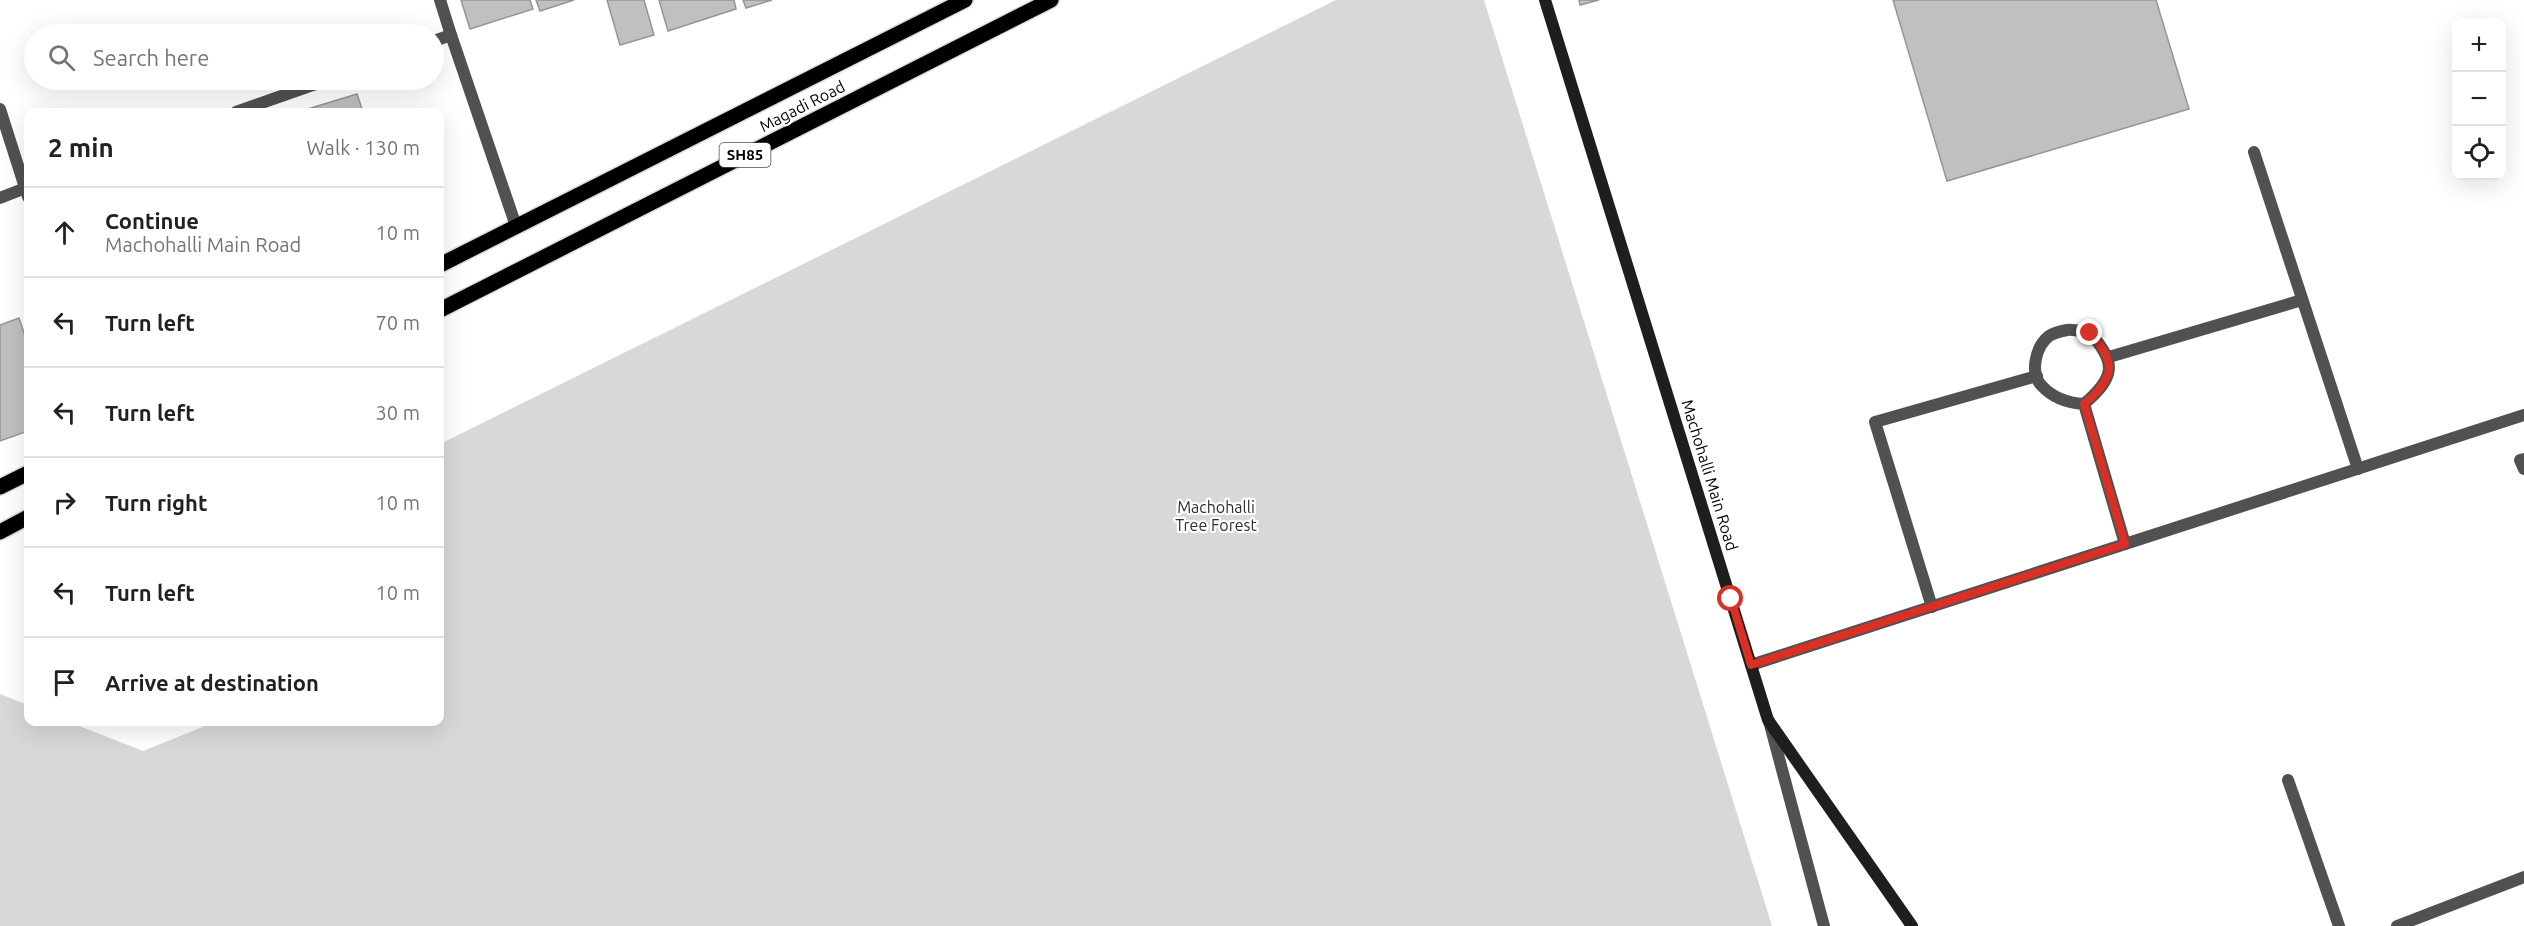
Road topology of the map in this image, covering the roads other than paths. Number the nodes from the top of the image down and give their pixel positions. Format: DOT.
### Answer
graph roads {
  1 [pos="440,0"];
  2 [pos="965,0"];
  3 [pos="1051,0"];
  4 [pos="1545,0"];
  5 [pos="451,35"];
  6 [pos="444,37"];
  7 [pos="299,90"];
  8 [pos="247,108"];
  9 [pos="0,109"];
  10 [pos="2254,153"];
  11 [pos="24,179"];
  12 [pos="24,192"];
  13 [pos="0,198"];
  14 [pos="516,226"];
  15 [pos="444,263"];
  16 [pos="2302,300"];
  17 [pos="444,308"];
  18 [pos="2109,357"];
  19 [pos="2037,376"];
  20 [pos="2084,404"];
  21 [pos="2524,415"];
  22 [pos="2524,459"];
  23 [pos="2358,469"];
  24 [pos="2524,469"];
  25 [pos="24,475"];
  26 [pos="0,488"];
  27 [pos="24,519"];
  28 [pos="0,531"];
  29 [pos="2125,544"];
  30 [pos="1932,607"];
  31 [pos="1751,665"];
  32 [pos="1768,720"];
  33 [pos="2288,780"];
  34 [pos="2524,877"];
  35 [pos="1824,926"];
  36 [pos="1912,926"];
  37 [pos="2339,926"];
  38 [pos="2397,926"];
  1 -- 5 [label="street"];
  2 -- 14 [label="main road, Magadi Road / SH85"];
  3 -- 17 [label="main road, Magadi Road / SH85"];
  4 -- 31 [label="street, Machohalli Main Road"];
  5 -- 6 [label="street"];
  5 -- 14 [label="street"];
  7 -- 8 [label="street"];
  9 -- 11 [label="street"];
  10 -- 16 [label="street"];
  12 -- 13 [label="street"];
  14 -- 15 [label="main road, Magadi Road / SH85"];
  16 -- 18 [label="street"];
  16 -- 23 [label="street"];
  18 -- 19 [label="street"];
  18 -- 20 [label="street"];
  19 -- 20 [label="street"];
  19 -- 30 [label="street"];
  20 -- 29 [label="street"];
  21 -- 23 [label="street"];
  22 -- 24 [label="street"];
  23 -- 29 [label="street"];
  25 -- 26 [label="main road"];
  27 -- 28 [label="main road"];
  29 -- 30 [label="street"];
  30 -- 31 [label="street"];
  31 -- 32 [label="street, Machohalli Main Road"];
  32 -- 35 [label="street"];
  32 -- 36 [label="street, Machohalli Main Road"];
  33 -- 37 [label="street"];
  34 -- 38 [label="street"];
}
